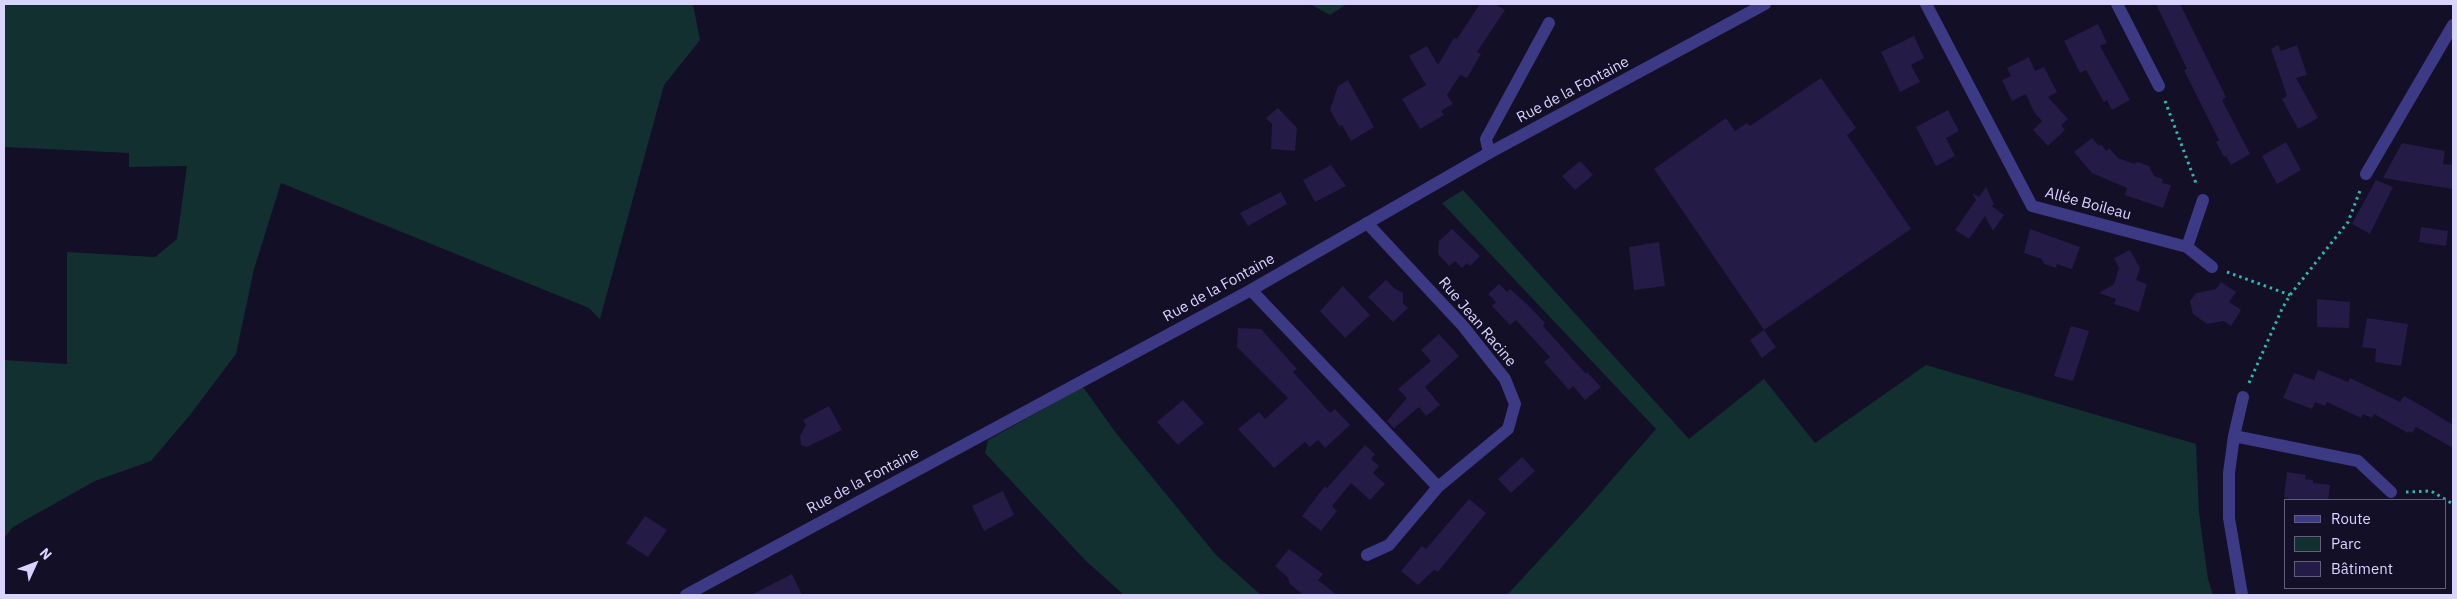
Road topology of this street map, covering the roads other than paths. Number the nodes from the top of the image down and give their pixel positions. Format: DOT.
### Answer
graph roads {
  1 [pos="1765,4"];
  2 [pos="1926,4"];
  3 [pos="2117,4"];
  4 [pos="1549,23"];
  5 [pos="2453,25"];
  6 [pos="2159,86"];
  7 [pos="1489,153"];
  8 [pos="2366,174"];
  9 [pos="2203,200"];
  10 [pos="1367,223"];
  11 [pos="2187,247"];
  12 [pos="2212,267"];
  13 [pos="1251,290"];
  14 [pos="2243,397"];
  15 [pos="2234,436"];
  16 [pos="1438,487"];
  17 [pos="2391,492"];
  18 [pos="1367,555"];
  19 [pos="686,595"];
  20 [pos="2242,595"];
  1 -- 7 [label="street, Rue de la Fontaine"];
  2 -- 11 [label="street, Allée Boileau"];
  3 -- 6 [label="street"];
  4 -- 7 [label="street"];
  5 -- 8 [label="street"];
  7 -- 10 [label="street, Rue de la Fontaine"];
  9 -- 11 [label="street"];
  10 -- 13 [label="street, Rue de la Fontaine"];
  10 -- 16 [label="street, Rue Jean Racine"];
  11 -- 12 [label="street, Allée Boileau"];
  13 -- 16 [label="street"];
  13 -- 19 [label="street, Rue de la Fontaine"];
  14 -- 15 [label="street"];
  15 -- 17 [label="street"];
  15 -- 20 [label="street"];
  16 -- 18 [label="street, Rue Jean Racine"];
}
